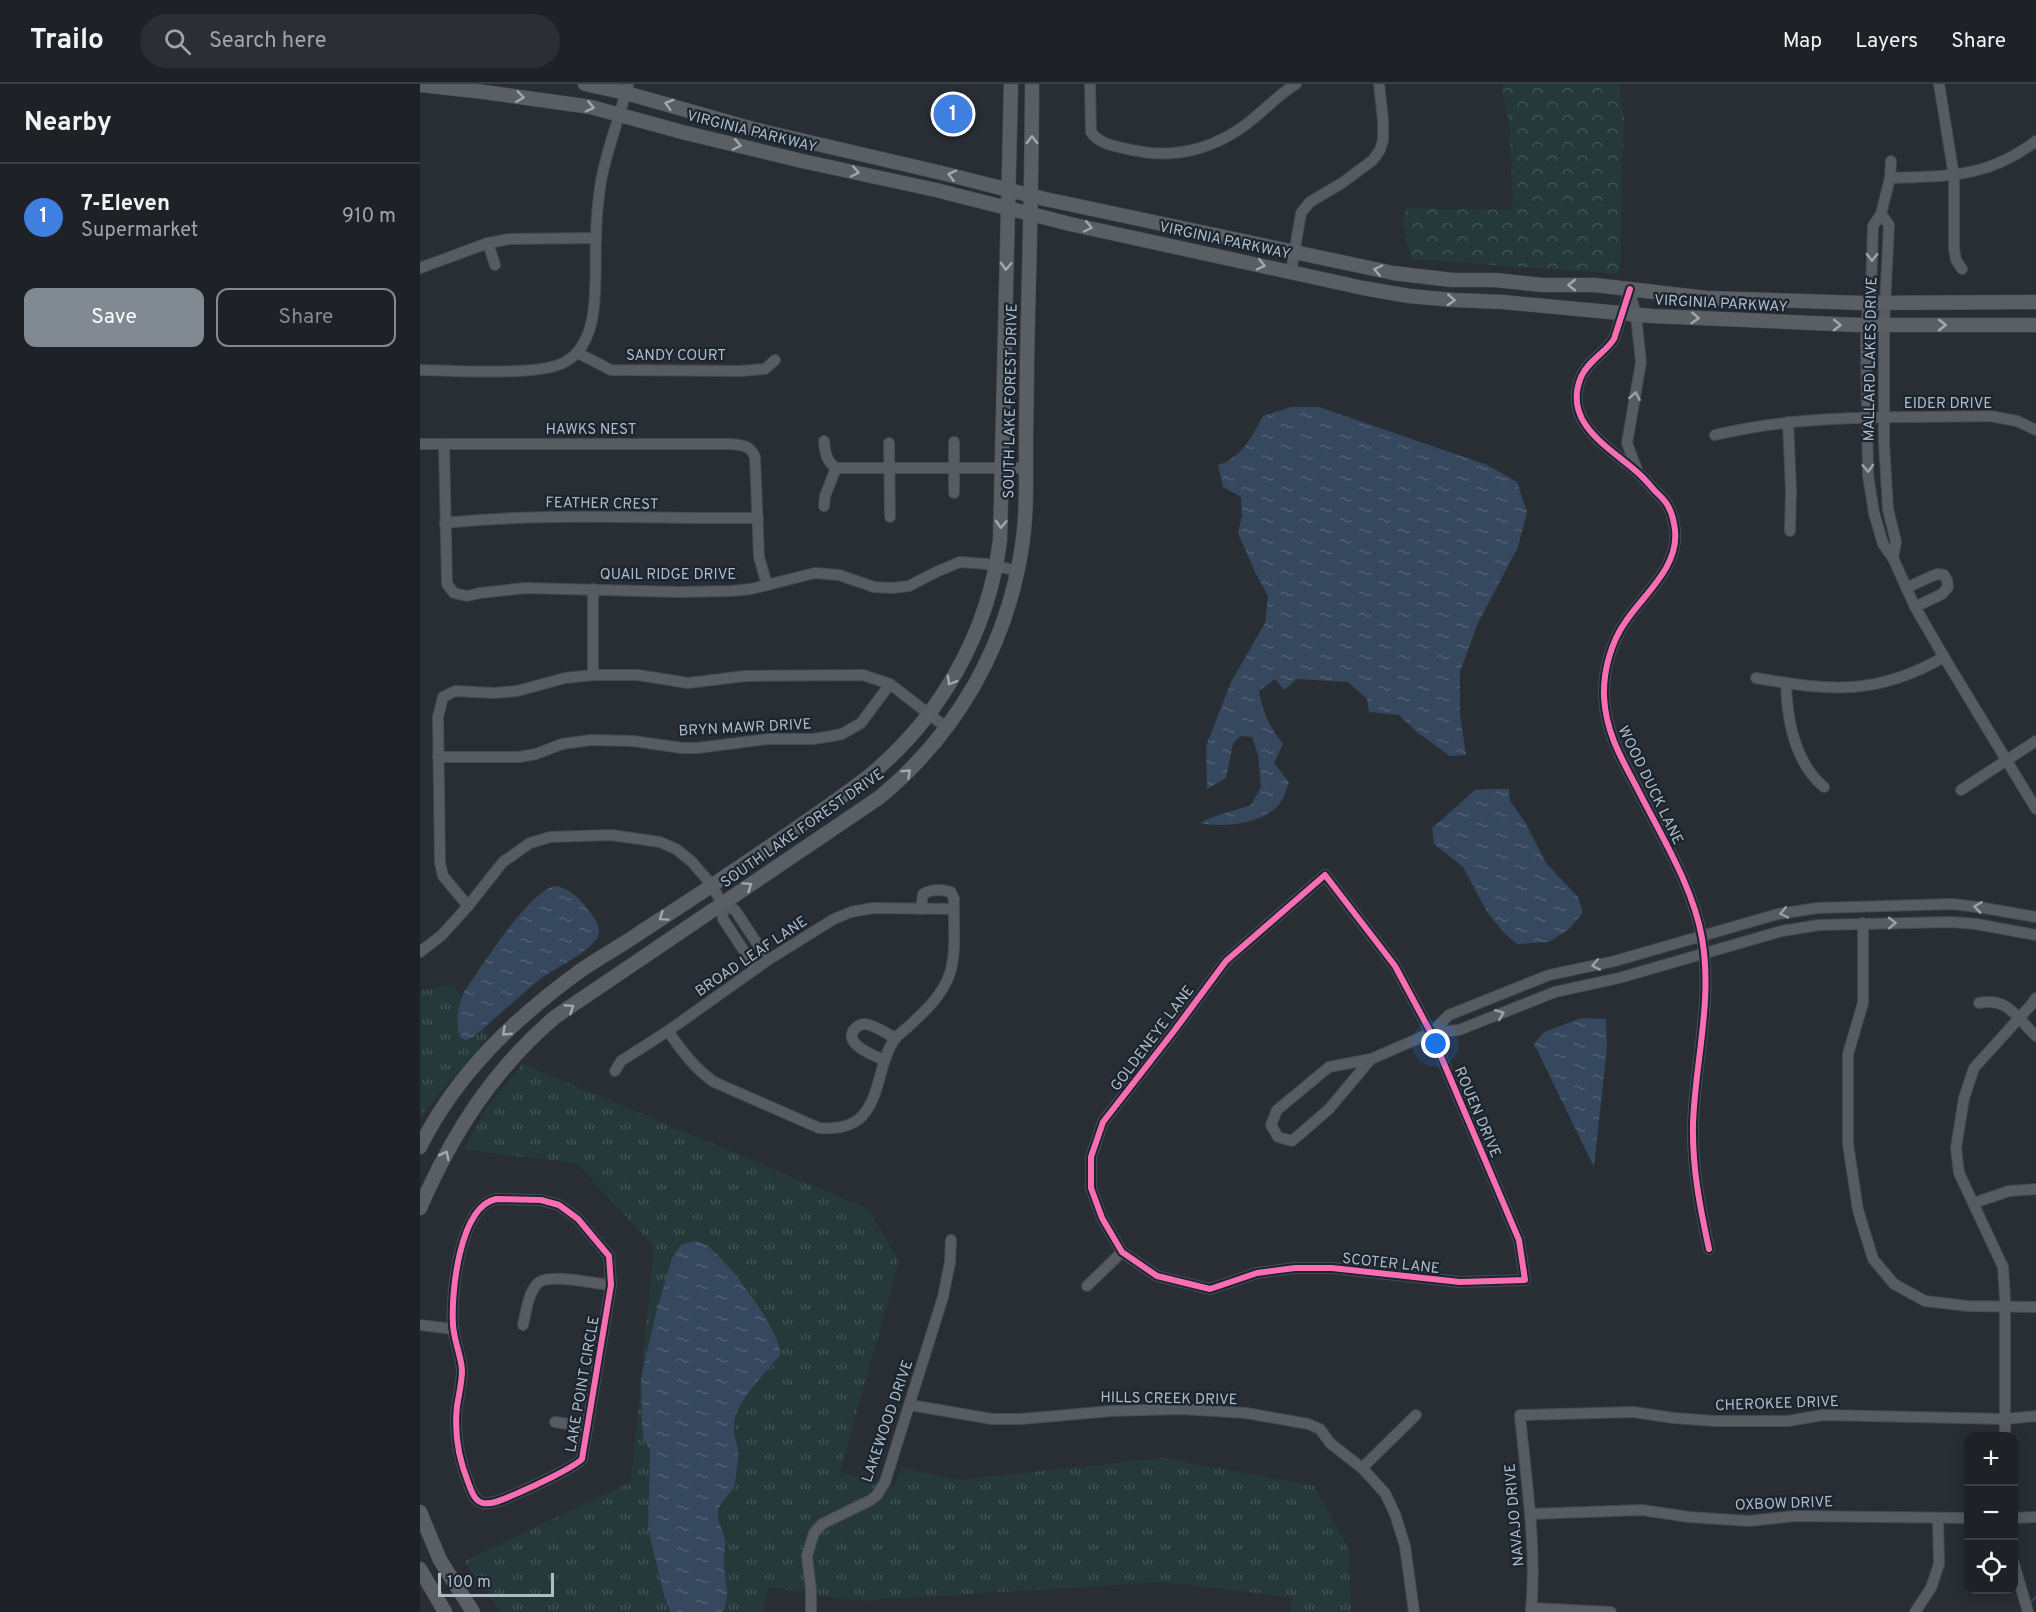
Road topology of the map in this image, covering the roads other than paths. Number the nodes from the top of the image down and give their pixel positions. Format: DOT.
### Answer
graph roads {
  1 [pos="585,84"];
  2 [pos="1011,84"];
  3 [pos="1032,84"];
  4 [pos="1090,84"];
  5 [pos="1296,84"];
  6 [pos="1379,84"];
  7 [pos="1939,84"];
  8 [pos="420,86"];
  9 [pos="627,88"];
  10 [pos="619,114"];
  11 [pos="807,141"];
  12 [pos="2036,141"];
  13 [pos="802,161"];
  14 [pos="1891,161"];
  15 [pos="1954,176"];
  16 [pos="1890,178"];
  17 [pos="1009,190"];
  18 [pos="1032,196"];
  19 [pos="1009,208"];
  20 [pos="1031,214"];
  21 [pos="1881,214"];
  22 [pos="596,238"];
  23 [pos="488,243"];
  24 [pos="1294,252"];
  25 [pos="495,265"];
  26 [pos="420,268"];
  27 [pos="1962,269"];
  28 [pos="1291,272"];
  29 [pos="1630,289"];
  30 [pos="2036,302"];
  31 [pos="1868,303"];
  32 [pos="1884,303"];
  33 [pos="1622,315"];
  34 [pos="1636,316"];
  35 [pos="1884,325"];
  36 [pos="2036,325"];
  37 [pos="1868,326"];
  38 [pos="578,353"];
  39 [pos="775,360"];
  40 [pos="420,370"];
  41 [pos="1866,418"];
  42 [pos="1884,418"];
  43 [pos="1788,422"];
  44 [pos="2036,430"];
  45 [pos="1628,433"];
  46 [pos="1715,435"];
  47 [pos="824,441"];
  48 [pos="1599,441"];
  49 [pos="954,442"];
  50 [pos="889,443"];
  51 [pos="420,444"];
  52 [pos="444,444"];
  53 [pos="889,467"];
  54 [pos="953,467"];
  55 [pos="836,468"];
  56 [pos="1002,468"];
  57 [pos="1026,468"];
  58 [pos="1638,473"];
  59 [pos="954,493"];
  60 [pos="824,506"];
  61 [pos="890,517"];
  62 [pos="758,518"];
  63 [pos="445,523"];
  64 [pos="1790,531"];
  65 [pos="1893,558"];
  66 [pos="997,567"];
  67 [pos="1018,571"];
  68 [pos="767,585"];
  69 [pos="1906,588"];
  70 [pos="593,589"];
  71 [pos="1915,607"];
  72 [pos="1944,657"];
  73 [pos="593,675"];
  74 [pos="1756,678"];
  75 [pos="1786,683"];
  76 [pos="890,684"];
  77 [pos="928,714"];
  78 [pos="947,728"];
  79 [pos="2036,741"];
  80 [pos="438,757"];
  81 [pos="2007,759"];
  82 [pos="1824,787"];
  83 [pos="1960,790"];
  84 [pos="2036,809"];
  85 [pos="1325,875"];
  86 [pos="712,885"];
  87 [pos="722,904"];
  88 [pos="468,906"];
  89 [pos="921,909"];
  90 [pos="954,909"];
  91 [pos="2036,917"];
  92 [pos="1863,923"];
  93 [pos="2036,935"];
  94 [pos="1702,936"];
  95 [pos="420,952"];
  96 [pos="1704,954"];
  97 [pos="768,960"];
  98 [pos="756,969"];
  99 [pos="2036,998"];
  100 [pos="1979,1003"];
  101 [pos="2018,1019"];
  102 [pos="668,1031"];
  103 [pos="1431,1033"];
  104 [pos="2036,1036"];
  105 [pos="896,1038"];
  106 [pos="1371,1059"];
  107 [pos="884,1060"];
  108 [pos="615,1071"];
  109 [pos="420,1147"];
  110 [pos="2036,1189"];
  111 [pos="1974,1203"];
  112 [pos="420,1208"];
  113 [pos="951,1240"];
  114 [pos="1709,1249"];
  115 [pos="1122,1252"];
  116 [pos="1525,1280"];
  117 [pos="611,1286"];
  118 [pos="1087,1286"];
  119 [pos="2036,1306"];
  120 [pos="2005,1307"];
  121 [pos="420,1325"];
  122 [pos="524,1325"];
  123 [pos="453,1329"];
  124 [pos="910,1405"];
  125 [pos="1416,1415"];
  126 [pos="1520,1415"];
  127 [pos="2036,1416"];
  128 [pos="2005,1419"];
  129 [pos="555,1422"];
  130 [pos="587,1427"];
  131 [pos="2005,1432"];
  132 [pos="1362,1468"];
  133 [pos="420,1512"];
  134 [pos="1530,1514"];
  135 [pos="2036,1517"];
  136 [pos="1938,1518"];
  137 [pos="1964,1518"];
  138 [pos="2018,1518"];
  139 [pos="420,1569"];
  140 [pos="2018,1577"];
  141 [pos="1531,1610"];
  142 [pos="2028,1611"];
  143 [pos="446,1612"];
  144 [pos="473,1612"];
  145 [pos="811,1612"];
  146 [pos="1414,1612"];
  147 [pos="1611,1612"];
  148 [pos="1915,1612"];
  1 -- 9 [label="main road, VIRGINIA PARKWAY"];
  2 -- 17 [label="main road, SOUTH LAKE FOREST DRIVE"];
  18 -- 3 [label="main road, SOUTH LAKE FOREST DRIVE, one-way"];
  4 -- 5 [label="street"];
  6 -- 24 [label="street"];
  7 -- 15 [label="street"];
  8 -- 10 [label="main road, VIRGINIA PARKWAY, one-way"];
  9 -- 10 [label="street"];
  11 -- 9 [label="main road, VIRGINIA PARKWAY, one-way"];
  10 -- 13 [label="main road, VIRGINIA PARKWAY, one-way"];
  10 -- 22 [label="street"];
  11 -- 13 [label="main road"];
  17 -- 11 [label="main road, VIRGINIA PARKWAY, one-way"];
  12 -- 15 [label="street"];
  13 -- 19 [label="main road, VIRGINIA PARKWAY, one-way"];
  14 -- 16 [label="street, MALLARD LAKES DRIVE"];
  15 -- 16 [label="street"];
  15 -- 27 [label="street"];
  16 -- 21 [label="street, MALLARD LAKES DRIVE"];
  17 -- 18 [label="main road, VIRGINIA PARKWAY"];
  17 -- 19 [label="main road, SOUTH LAKE FOREST DRIVE"];
  18 -- 20 [label="main road, SOUTH LAKE FOREST DRIVE"];
  18 -- 24 [label="main road, VIRGINIA PARKWAY"];
  19 -- 20 [label="main road, VIRGINIA PARKWAY"];
  19 -- 56 [label="main road, SOUTH LAKE FOREST DRIVE, one-way"];
  20 -- 28 [label="main road, VIRGINIA PARKWAY, one-way"];
  20 -- 57 [label="main road, SOUTH LAKE FOREST DRIVE"];
  21 -- 31 [label="street, MALLARD LAKES DRIVE, one-way"];
  21 -- 32 [label="street, MALLARD LAKES DRIVE"];
  22 -- 23 [label="street"];
  22 -- 38 [label="street"];
  23 -- 25 [label="street"];
  23 -- 26 [label="street"];
  24 -- 28 [label="street"];
  29 -- 24 [label="main road, VIRGINIA PARKWAY, one-way"];
  28 -- 33 [label="main road, VIRGINIA PARKWAY, one-way"];
  29 -- 31 [label="main road, VIRGINIA PARKWAY"];
  29 -- 33 [label="street, WOOD DUCK LANE"];
  29 -- 34 [label="street, WOOD DUCK LANE"];
  30 -- 32 [label="main road, VIRGINIA PARKWAY"];
  31 -- 32 [label="main road, VIRGINIA PARKWAY"];
  31 -- 37 [label="street, MALLARD LAKES DRIVE"];
  32 -- 35 [label="street, MALLARD LAKES DRIVE"];
  33 -- 34 [label="main road, VIRGINIA PARKWAY"];
  33 -- 48 [label="street, WOOD DUCK LANE"];
  34 -- 37 [label="main road, VIRGINIA PARKWAY, one-way"];
  45 -- 34 [label="street, WOOD DUCK LANE, one-way"];
  35 -- 36 [label="main road, VIRGINIA PARKWAY, one-way"];
  35 -- 37 [label="main road, VIRGINIA PARKWAY"];
  35 -- 42 [label="street, MALLARD LAKES DRIVE"];
  37 -- 41 [label="street, MALLARD LAKES DRIVE"];
  38 -- 39 [label="street, SANDY COURT"];
  38 -- 40 [label="street"];
  41 -- 42 [label="street, EIDER DRIVE"];
  41 -- 43 [label="street, EIDER DRIVE"];
  41 -- 65 [label="street, MALLARD LAKES DRIVE, one-way"];
  42 -- 44 [label="street, EIDER DRIVE"];
  42 -- 65 [label="street, MALLARD LAKES DRIVE"];
  43 -- 46 [label="street, EIDER DRIVE"];
  43 -- 64 [label="street"];
  45 -- 48 [label="street"];
  45 -- 58 [label="street, WOOD DUCK LANE"];
  47 -- 55 [label="street"];
  48 -- 58 [label="street, WOOD DUCK LANE"];
  49 -- 54 [label="street"];
  50 -- 53 [label="street"];
  51 -- 52 [label="street, HAWKS NEST"];
  52 -- 62 [label="street, HAWKS NEST"];
  52 -- 63 [label="street"];
  53 -- 54 [label="street"];
  53 -- 55 [label="street"];
  53 -- 61 [label="street"];
  54 -- 56 [label="street"];
  54 -- 59 [label="street"];
  55 -- 60 [label="street"];
  56 -- 57 [label="street"];
  56 -- 66 [label="main road, SOUTH LAKE FOREST DRIVE, one-way"];
  57 -- 67 [label="main road, SOUTH LAKE FOREST DRIVE"];
  58 -- 94 [label="street, WOOD DUCK LANE"];
  62 -- 63 [label="street, FEATHER CREST"];
  62 -- 68 [label="street"];
  63 -- 70 [label="street, QUAIL RIDGE DRIVE"];
  65 -- 69 [label="street, MALLARD LAKES DRIVE"];
  66 -- 67 [label="street, QUAIL RIDGE DRIVE"];
  66 -- 68 [label="street, QUAIL RIDGE DRIVE"];
  66 -- 77 [label="main road, SOUTH LAKE FOREST DRIVE, one-way"];
  67 -- 78 [label="main road, SOUTH LAKE FOREST DRIVE"];
  68 -- 70 [label="street, QUAIL RIDGE DRIVE"];
  69 -- 71 [label="street, MALLARD LAKES DRIVE"];
  69 -- 71 [label="street"];
  70 -- 73 [label="street"];
  71 -- 72 [label="street, MALLARD LAKES DRIVE"];
  72 -- 75 [label="street"];
  72 -- 81 [label="street, MALLARD LAKES DRIVE"];
  73 -- 76 [label="street"];
  73 -- 80 [label="street"];
  74 -- 75 [label="street"];
  75 -- 82 [label="street"];
  76 -- 77 [label="street"];
  76 -- 80 [label="street, BRYN MAWR DRIVE"];
  77 -- 78 [label="street"];
  77 -- 86 [label="main road, SOUTH LAKE FOREST DRIVE"];
  87 -- 78 [label="main road, SOUTH LAKE FOREST DRIVE, one-way"];
  79 -- 81 [label="street"];
  80 -- 88 [label="street"];
  81 -- 83 [label="street"];
  81 -- 84 [label="street, MALLARD LAKES DRIVE"];
  85 -- 103 [label="street, ROUEN DRIVE"];
  85 -- 115 [label="street, GOLDENEYE LANE"];
  86 -- 87 [label="street"];
  86 -- 88 [label="street"];
  86 -- 109 [label="main road, SOUTH LAKE FOREST DRIVE, one-way"];
  87 -- 97 [label="street"];
  87 -- 98 [label="street"];
  112 -- 87 [label="main road, SOUTH LAKE FOREST DRIVE, one-way"];
  88 -- 95 [label="street"];
  89 -- 90 [label="street, BROAD LEAF LANE"];
  89 -- 90 [label="street"];
  89 -- 97 [label="street, BROAD LEAF LANE"];
  90 -- 105 [label="street"];
  91 -- 94 [label="street, one-way"];
  92 -- 93 [label="street, one-way"];
  92 -- 96 [label="street"];
  92 -- 120 [label="street"];
  94 -- 96 [label="street, WOOD DUCK LANE"];
  94 -- 103 [label="street, one-way"];
  103 -- 96 [label="street, one-way"];
  96 -- 114 [label="street, WOOD DUCK LANE"];
  97 -- 98 [label="street, BROAD LEAF LANE"];
  98 -- 102 [label="street, BROAD LEAF LANE"];
  99 -- 101 [label="street"];
  100 -- 101 [label="street"];
  101 -- 104 [label="street"];
  101 -- 111 [label="street"];
  102 -- 107 [label="street"];
  102 -- 108 [label="street, BROAD LEAF LANE"];
  103 -- 106 [label="street"];
  103 -- 116 [label="street, ROUEN DRIVE"];
  105 -- 107 [label="street"];
  105 -- 107 [label="street"];
  106 -- 106 [label="street"];
  110 -- 111 [label="street"];
  111 -- 120 [label="street"];
  113 -- 124 [label="street, LAKEWOOD DRIVE"];
  115 -- 116 [label="street, SCOTER LANE"];
  115 -- 118 [label="street"];
  117 -- 122 [label="street"];
  117 -- 123 [label="street, LAKE POINT CIRCLE"];
  117 -- 130 [label="street, LAKE POINT CIRCLE"];
  119 -- 120 [label="street"];
  120 -- 128 [label="street"];
  121 -- 123 [label="street"];
  123 -- 130 [label="street, LAKE POINT CIRCLE"];
  124 -- 132 [label="street, HILLS CREEK DRIVE"];
  124 -- 145 [label="street, LAKEWOOD DRIVE"];
  125 -- 132 [label="street"];
  126 -- 128 [label="street, CHEROKEE DRIVE"];
  126 -- 134 [label="street, NAVAJO DRIVE"];
  127 -- 128 [label="street, CHEROKEE DRIVE"];
  128 -- 131 [label="street"];
  129 -- 130 [label="street"];
  132 -- 146 [label="street, HILLS CREEK DRIVE"];
  133 -- 144 [label="main road"];
  134 -- 136 [label="street, OXBOW DRIVE"];
  134 -- 141 [label="street, NAVAJO DRIVE"];
  135 -- 138 [label="street"];
  136 -- 137 [label="street, OXBOW DRIVE"];
  136 -- 148 [label="street"];
  139 -- 143 [label="main road"];
  140 -- 142 [label="street"];
  141 -- 147 [label="street"];
}
